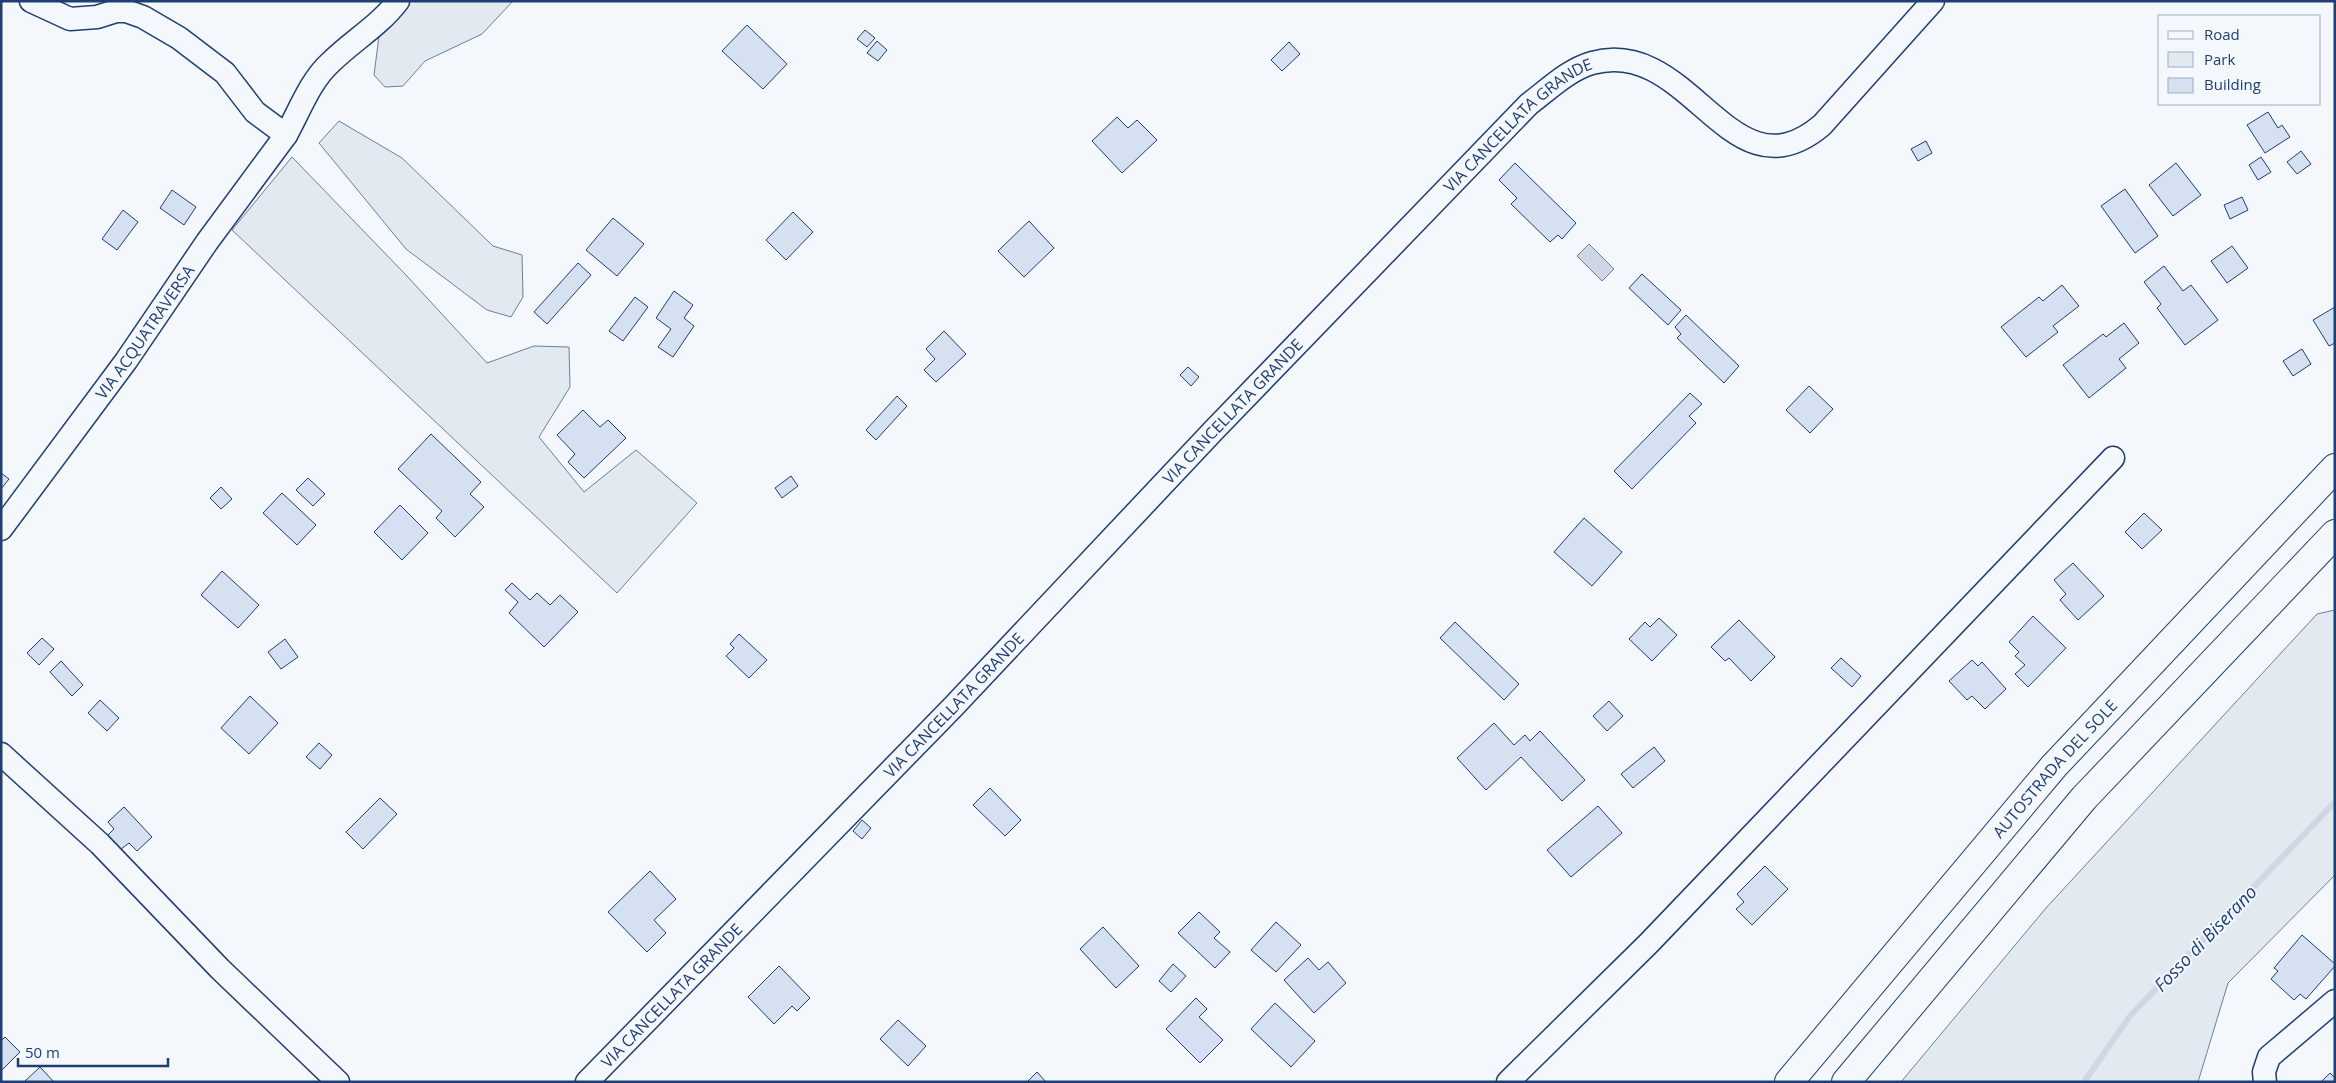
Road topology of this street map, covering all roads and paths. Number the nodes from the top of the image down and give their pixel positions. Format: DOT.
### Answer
graph roads {
  1 [pos="31,1"];
  2 [pos="398,1"];
  3 [pos="1933,1"];
  4 [pos="286,135"];
  5 [pos="2113,458"];
  6 [pos="2335,468"];
  7 [pos="1,529"];
  8 [pos="2335,534"];
  9 [pos="1,754"];
  10 [pos="2335,1001"];
  11 [pos="338,1082"];
  12 [pos="587,1082"];
  13 [pos="1508,1082"];
  14 [pos="1789,1082"];
  15 [pos="1846,1082"];
  16 [pos="2265,1082"];
  1 -- 4 [label="street"];
  2 -- 4 [label="street, VIA ACQUATRAVERSA"];
  3 -- 12 [label="street, VIA CANCELLATA GRANDE"];
  4 -- 7 [label="street, VIA ACQUATRAVERSA"];
  5 -- 13 [label="street"];
  6 -- 14 [label="highway, AUTOSTRADA DEL SOLE"];
  8 -- 15 [label="highway"];
  9 -- 11 [label="street"];
  10 -- 16 [label="street"];
}
